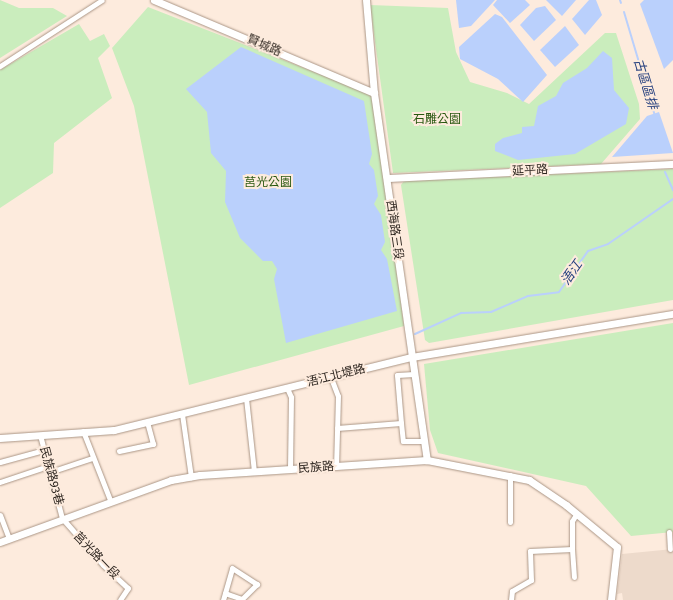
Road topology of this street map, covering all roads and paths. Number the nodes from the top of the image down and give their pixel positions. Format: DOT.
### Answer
graph roads {
  1 [pos="102,0"];
  2 [pos="154,0"];
  3 [pos="366,0"];
  4 [pos="0,66"];
  5 [pos="374,93"];
  6 [pos="673,164"];
  7 [pos="387,178"];
  8 [pos="673,314"];
  9 [pos="412,357"];
  10 [pos="414,374"];
  11 [pos="331,378"];
  12 [pos="287,388"];
  13 [pos="246,398"];
  14 [pos="182,414"];
  15 [pos="148,422"];
  16 [pos="401,423"];
  17 [pos="338,428"];
  18 [pos="83,432"];
  19 [pos="40,435"];
  20 [pos="0,438"];
  21 [pos="424,441"];
  22 [pos="44,450"];
  23 [pos="119,451"];
  24 [pos="92,458"];
  25 [pos="427,460"];
  26 [pos="0,462"];
  27 [pos="48,466"];
  28 [pos="336,467"];
  29 [pos="290,470"];
  30 [pos="50,472"];
  31 [pos="254,472"];
  32 [pos="510,475"];
  33 [pos="191,477"];
  34 [pos="0,482"];
  35 [pos="110,500"];
  36 [pos="577,513"];
  37 [pos="0,515"];
  38 [pos="63,520"];
  39 [pos="510,522"];
  40 [pos="669,532"];
  41 [pos="9,539"];
  42 [pos="0,542"];
  43 [pos="572,549"];
  44 [pos="670,549"];
  45 [pos="574,577"];
  46 [pos="225,593"];
  47 [pos="120,600"];
  48 [pos="223,600"];
  49 [pos="511,600"];
  50 [pos="611,600"];
  1 -- 4 [label="street"];
  2 -- 5 [label="street, 賢城路"];
  3 -- 5 [label="street, 西海路三段"];
  5 -- 7 [label="street, 西海路三段"];
  6 -- 7 [label="street, 延平路"];
  7 -- 9 [label="street, 西海路三段"];
  8 -- 9 [label="street, 浯江北堤路"];
  9 -- 10 [label="street, 西海路三段"];
  9 -- 11 [label="street, 浯江北堤路"];
  10 -- 16 [label="street"];
  10 -- 21 [label="street, 西海路三段"];
  11 -- 12 [label="street, 浯江北堤路"];
  11 -- 17 [label="street"];
  12 -- 13 [label="street, 浯江北堤路"];
  12 -- 29 [label="street"];
  13 -- 14 [label="street, 浯江北堤路"];
  13 -- 31 [label="street"];
  14 -- 15 [label="street, 浯江北堤路"];
  14 -- 33 [label="street"];
  15 -- 18 [label="street, 浯江北堤路"];
  15 -- 23 [label="street"];
  16 -- 17 [label="street"];
  16 -- 21 [label="street"];
  17 -- 28 [label="street"];
  18 -- 19 [label="street, 浯江北堤路"];
  18 -- 24 [label="street"];
  19 -- 20 [label="street, 浯江北堤路"];
  19 -- 22 [label="street, 民族路93巷"];
  21 -- 25 [label="street, 西海路三段"];
  22 -- 26 [label="street"];
  22 -- 27 [label="street, 民族路93巷"];
  24 -- 30 [label="street"];
  24 -- 35 [label="street"];
  25 -- 28 [label="street, 民族路"];
  25 -- 32 [label="street, 民族路"];
  27 -- 30 [label="street, 民族路93巷"];
  27 -- 34 [label="street"];
  28 -- 29 [label="street, 民族路"];
  29 -- 31 [label="street, 民族路"];
  30 -- 38 [label="street, 民族路93巷"];
  31 -- 33 [label="street, 民族路"];
  32 -- 36 [label="street, 民族路"];
  32 -- 39 [label="street"];
  33 -- 35 [label="street, 民族路"];
  35 -- 38 [label="street, 民族路"];
  36 -- 43 [label="street"];
  36 -- 50 [label="street, 民族路"];
  37 -- 41 [label="street"];
  38 -- 41 [label="street, 民族路"];
  38 -- 47 [label="street, 莒光路一段"];
  40 -- 44 [label="street"];
  41 -- 42 [label="street, 民族路"];
  43 -- 45 [label="street"];
  43 -- 49 [label="street"];
  46 -- 46 [label="street"];
  46 -- 48 [label="street"];
}
